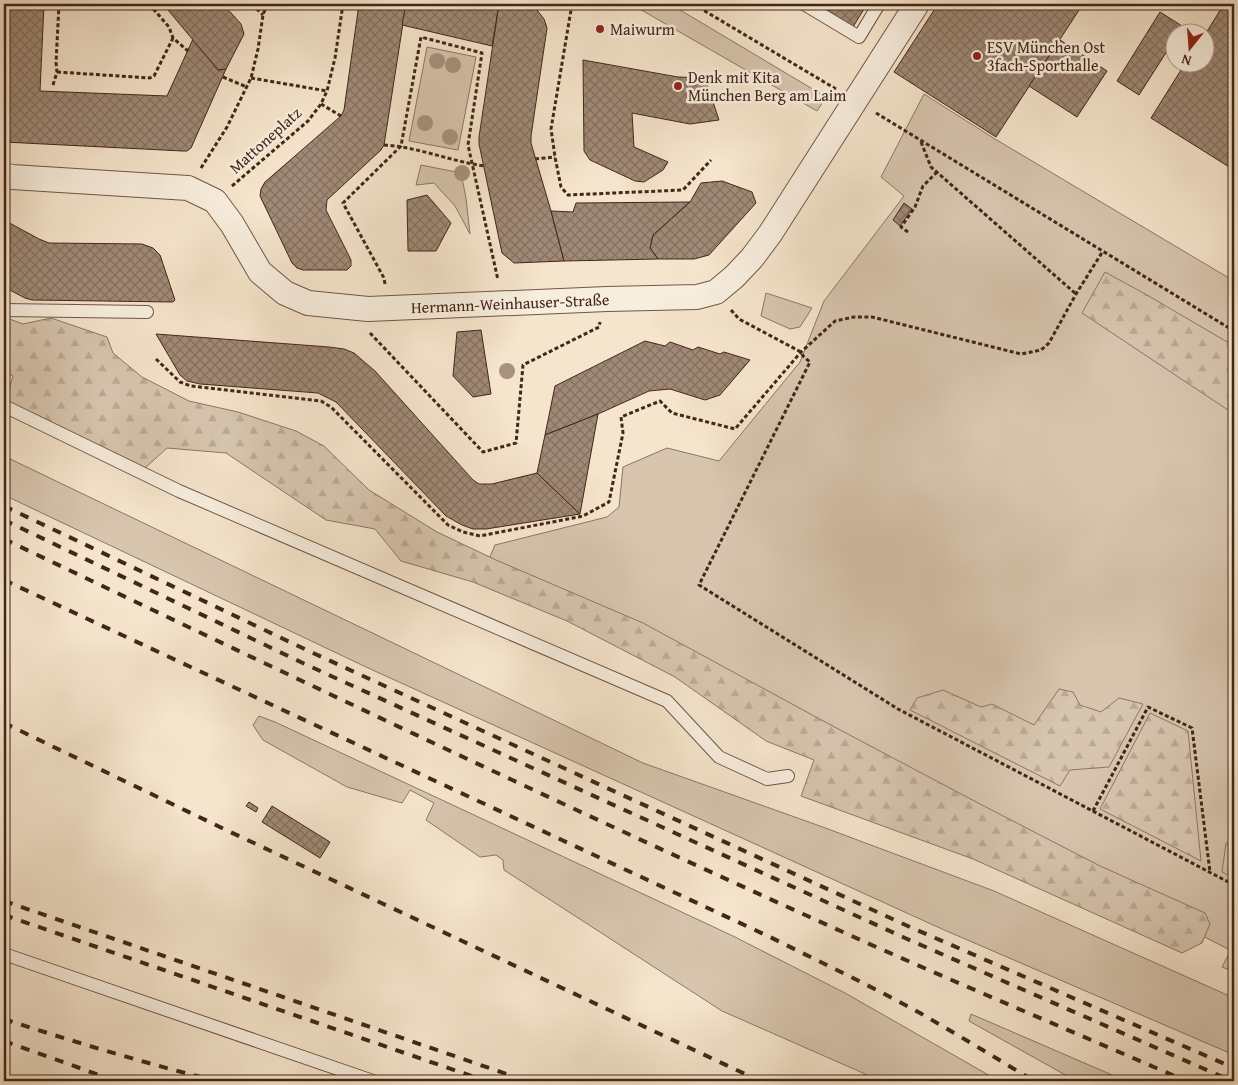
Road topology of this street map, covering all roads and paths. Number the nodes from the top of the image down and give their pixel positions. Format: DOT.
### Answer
graph roads {
  1 [pos="59,4"];
  2 [pos="149,4"];
  3 [pos="252,4"];
  4 [pos="267,4"];
  5 [pos="343,4"];
  6 [pos="572,4"];
  7 [pos="693,4"];
  8 [pos="804,4"];
  9 [pos="879,4"];
  10 [pos="917,4"];
  11 [pos="263,15"];
  12 [pos="172,38"];
  13 [pos="188,51"];
  14 [pos="58,72"];
  15 [pos="223,77"];
  16 [pos="251,78"];
  17 [pos="54,85"];
  18 [pos="247,87"];
  19 [pos="327,91"];
  20 [pos="855,101"];
  21 [pos="321,104"];
  22 [pos="341,116"];
  23 [pos="921,141"];
  24 [pos="384,145"];
  25 [pos="401,146"];
  26 [pos="555,157"];
  27 [pos="535,159"];
  28 [pos="711,160"];
  29 [pos="472,164"];
  30 [pos="484,166"];
  31 [pos="937,172"];
  32 [pos="4,175"];
  33 [pos="188,188"];
  34 [pos="215,201"];
  35 [pos="908,232"];
  36 [pos="1103,251"];
  37 [pos="716,292"];
  38 [pos="1076,294"];
  39 [pos="607,299"];
  40 [pos="502,303"];
  41 [pos="347,306"];
  42 [pos="390,307"];
  43 [pos="4,310"];
  44 [pos="147,312"];
  45 [pos="1234,331"];
  46 [pos="801,352"];
  47 [pos="156,359"];
  48 [pos="4,406"];
  49 [pos="788,776"];
  50 [pos="1093,811"];
  51 [pos="1210,872"];
  52 [pos="1234,885"];
  53 [pos="4,954"];
  54 [pos="373,1081"];
  1 -- 14 [label="path"];
  2 -- 12 [label="path"];
  3 -- 11 [label="path"];
  4 -- 11 [label="path, Mattoneplatz"];
  5 -- 19 [label="path, Mattoneplatz"];
  6 -- 26 [label="path"];
  7 -- 20 [label="path"];
  8 -- 9 [label="lane"];
  10 -- 20 [label="street, Hermann-Weinhauser-Straße"];
  11 -- 16 [label="path, Mattoneplatz"];
  12 -- 13 [label="path"];
  12 -- 14 [label="path"];
  14 -- 17 [label="path"];
  15 -- 18 [label="path"];
  16 -- 18 [label="path, Mattoneplatz"];
  16 -- 19 [label="path"];
  18 -- 33 [label="path, Mattoneplatz"];
  19 -- 21 [label="path, Mattoneplatz"];
  20 -- 23 [label="path"];
  20 -- 37 [label="street, Hermann-Weinhauser-Straße"];
  21 -- 22 [label="path"];
  21 -- 34 [label="path, Mattoneplatz"];
  23 -- 31 [label="path"];
  23 -- 36 [label="path"];
  24 -- 25 [label="path"];
  25 -- 29 [label="path"];
  25 -- 29 [label="path"];
  25 -- 42 [label="path"];
  26 -- 27 [label="path"];
  26 -- 28 [label="path"];
  29 -- 30 [label="path"];
  29 -- 40 [label="path"];
  31 -- 35 [label="path"];
  31 -- 38 [label="path"];
  32 -- 33 [label="street, Hermann-Weinhauser-Straße"];
  33 -- 34 [label="street, Hermann-Weinhauser-Straße"];
  34 -- 41 [label="street, Hermann-Weinhauser-Straße"];
  36 -- 38 [label="path"];
  36 -- 45 [label="path"];
  37 -- 39 [label="street, Hermann-Weinhauser-Straße"];
  37 -- 46 [label="path"];
  38 -- 46 [label="path"];
  39 -- 40 [label="street, Hermann-Weinhauser-Straße"];
  39 -- 41 [label="path"];
  40 -- 42 [label="street, Hermann-Weinhauser-Straße"];
  41 -- 42 [label="street, Hermann-Weinhauser-Straße"];
  43 -- 44 [label="lane"];
  46 -- 47 [label="path"];
  46 -- 50 [label="path"];
  48 -- 49 [label="lane"];
  50 -- 51 [label="path"];
  50 -- 51 [label="path"];
  51 -- 52 [label="path"];
  53 -- 54 [label="lane"];
}
